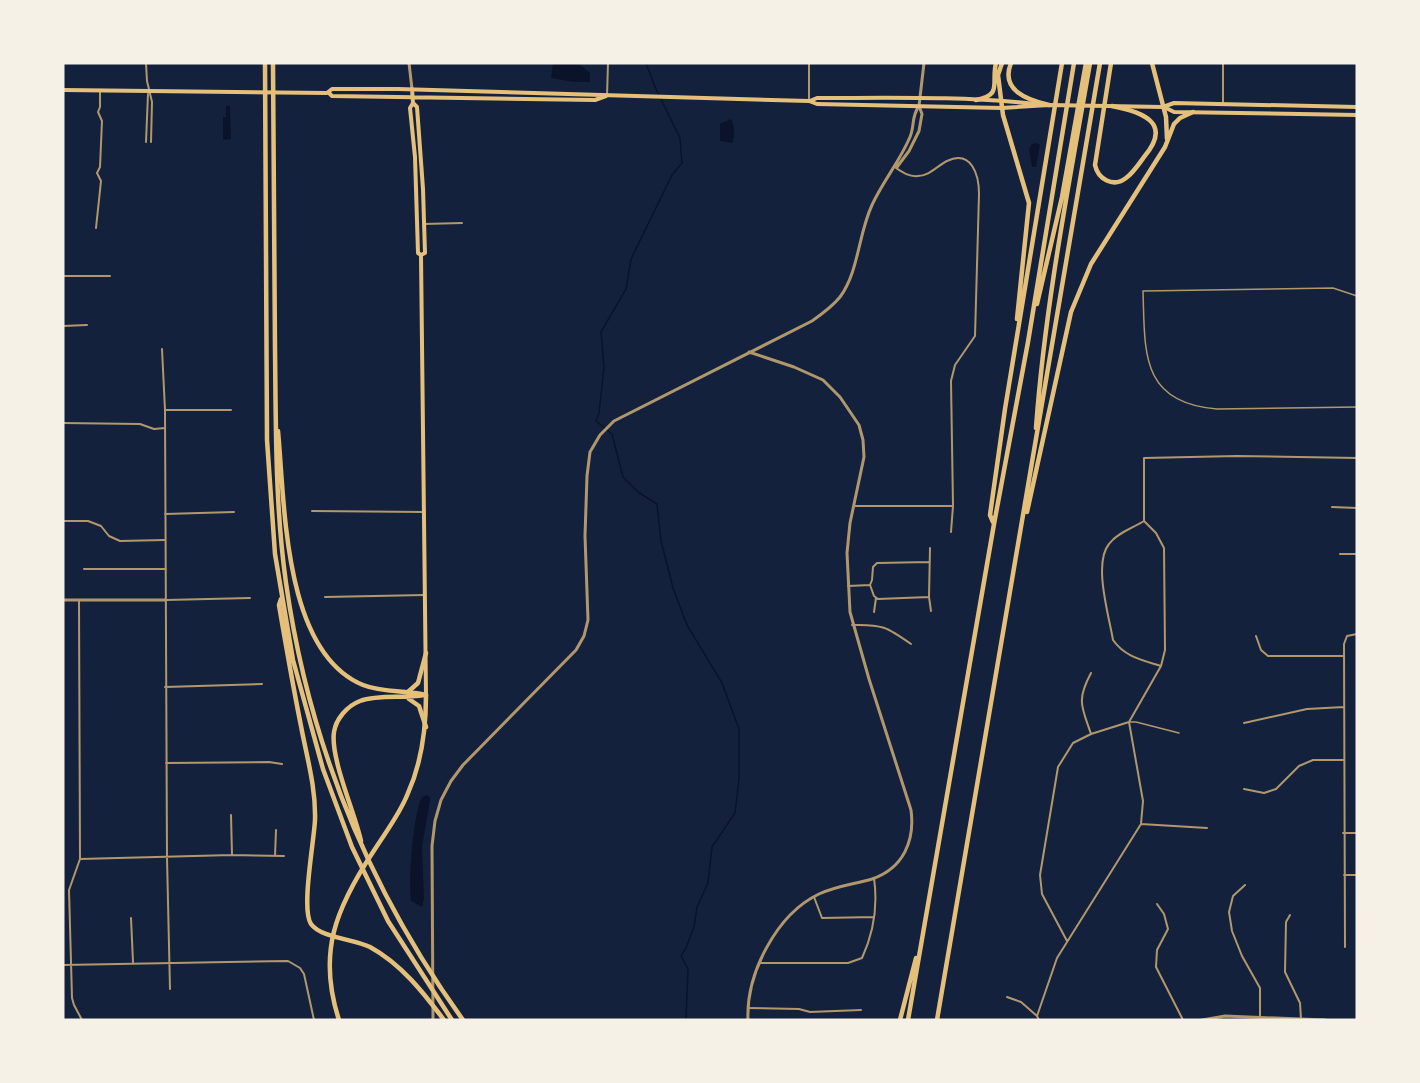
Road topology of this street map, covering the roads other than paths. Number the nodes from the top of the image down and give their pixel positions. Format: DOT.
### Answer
graph roads {
  1 [pos="147,63"];
  2 [pos="265,63"];
  3 [pos="273,63"];
  4 [pos="409,63"];
  5 [pos="608,63"];
  6 [pos="809,63"];
  7 [pos="924,63"];
  8 [pos="996,63"];
  9 [pos="1002,63"];
  10 [pos="1011,63"];
  11 [pos="1062,63"];
  12 [pos="1074,63"];
  13 [pos="1088,63"];
  14 [pos="1100,63"];
  15 [pos="1111,63"];
  16 [pos="1152,63"];
  17 [pos="1223,63"];
  18 [pos="412,89"];
  19 [pos="63,90"];
  20 [pos="100,90"];
  21 [pos="149,91"];
  22 [pos="329,93"];
  23 [pos="607,96"];
  24 [pos="412,97"];
  25 [pos="920,99"];
  26 [pos="976,100"];
  27 [pos="1001,100"];
  28 [pos="809,101"];
  29 [pos="413,103"];
  30 [pos="1223,104"];
  31 [pos="1049,105"];
  32 [pos="919,106"];
  33 [pos="1112,106"];
  34 [pos="1163,106"];
  35 [pos="1357,107"];
  36 [pos="1002,108"];
  37 [pos="1193,112"];
  38 [pos="1357,115"];
  39 [pos="146,142"];
  40 [pos="151,142"];
  41 [pos="1166,147"];
  42 [pos="896,168"];
  43 [pos="424,224"];
  44 [pos="462,224"];
  45 [pos="96,228"];
  46 [pos="421,255"];
  47 [pos="63,276"];
  48 [pos="110,276"];
  49 [pos="1357,296"];
  50 [pos="87,325"];
  51 [pos="63,326"];
  52 [pos="1028,342"];
  53 [pos="162,350"];
  54 [pos="749,352"];
  55 [pos="1011,375"];
  56 [pos="1357,406"];
  57 [pos="276,407"];
  58 [pos="165,410"];
  59 [pos="231,410"];
  60 [pos="63,423"];
  61 [pos="165,429"];
  62 [pos="1034,458"];
  63 [pos="1357,458"];
  64 [pos="854,506"];
  65 [pos="953,506"];
  66 [pos="1332,507"];
  67 [pos="1357,507"];
  68 [pos="312,511"];
  69 [pos="234,512"];
  70 [pos="424,512"];
  71 [pos="165,514"];
  72 [pos="63,521"];
  73 [pos="1144,521"];
  74 [pos="994,524"];
  75 [pos="951,532"];
  76 [pos="165,540"];
  77 [pos="930,548"];
  78 [pos="1340,554"];
  79 [pos="1357,554"];
  80 [pos="929,562"];
  81 [pos="1014,564"];
  82 [pos="84,569"];
  83 [pos="166,569"];
  84 [pos="870,585"];
  85 [pos="848,586"];
  86 [pos="425,595"];
  87 [pos="325,597"];
  88 [pos="929,597"];
  89 [pos="250,598"];
  90 [pos="282,598"];
  91 [pos="876,598"];
  92 [pos="63,600"];
  93 [pos="79,600"];
  94 [pos="166,600"];
  95 [pos="931,611"];
  96 [pos="874,612"];
  97 [pos="852,625"];
  98 [pos="1357,634"];
  99 [pos="1256,636"];
  100 [pos="911,644"];
  101 [pos="426,653"];
  102 [pos="1344,657"];
  103 [pos="1161,666"];
  104 [pos="1091,673"];
  105 [pos="262,684"];
  106 [pos="165,687"];
  107 [pos="406,692"];
  108 [pos="426,695"];
  109 [pos="404,698"];
  110 [pos="1344,707"];
  111 [pos="1129,722"];
  112 [pos="1244,723"];
  113 [pos="426,727"];
  114 [pos="1179,733"];
  115 [pos="1091,735"];
  116 [pos="1344,760"];
  117 [pos="166,763"];
  118 [pos="282,764"];
  119 [pos="1244,789"];
  120 [pos="231,815"];
  121 [pos="1141,824"];
  122 [pos="1207,828"];
  123 [pos="276,830"];
  124 [pos="357,833"];
  125 [pos="1343,833"];
  126 [pos="1357,833"];
  127 [pos="232,855"];
  128 [pos="275,856"];
  129 [pos="284,856"];
  130 [pos="167,858"];
  131 [pos="80,859"];
  132 [pos="1344,875"];
  133 [pos="1357,875"];
  134 [pos="874,878"];
  135 [pos="1245,885"];
  136 [pos="814,897"];
  137 [pos="1157,904"];
  138 [pos="1290,915"];
  139 [pos="874,916"];
  140 [pos="131,918"];
  141 [pos="924,927"];
  142 [pos="332,935"];
  143 [pos="1067,941"];
  144 [pos="1345,947"];
  145 [pos="169,962"];
  146 [pos="133,963"];
  147 [pos="760,963"];
  148 [pos="63,964"];
  149 [pos="71,964"];
  150 [pos="170,989"];
  151 [pos="1007,997"];
  152 [pos="748,1008"];
  153 [pos="861,1010"];
  154 [pos="1037,1016"];
  155 [pos="1260,1017"];
  156 [pos="1301,1019"];
  157 [pos="82,1020"];
  158 [pos="314,1020"];
  159 [pos="339,1020"];
  160 [pos="433,1020"];
  161 [pos="444,1020"];
  162 [pos="452,1020"];
  163 [pos="463,1020"];
  164 [pos="748,1020"];
  165 [pos="900,1020"];
  166 [pos="908,1020"];
  167 [pos="937,1020"];
  168 [pos="1039,1020"];
  169 [pos="1183,1020"];
  170 [pos="1202,1020"];
  171 [pos="1325,1020"];
  1 -- 21 [label="street"];
  2 -- 90 [label="main road"];
  3 -- 57 [label="main road"];
  4 -- 18 [label="street"];
  5 -- 23 [label="street"];
  6 -- 28 [label="street"];
  7 -- 25 [label="street"];
  8 -- 26 [label="main road"];
  9 -- 27 [label="main road"];
  10 -- 31 [label="main road"];
  11 -- 55 [label="main road"];
  12 -- 52 [label="main road"];
  13 -- 52 [label="main road"];
  13 -- 62 [label="main road"];
  14 -- 62 [label="main road"];
  15 -- 33 [label="main road"];
  16 -- 34 [label="main road"];
  17 -- 30 [label="street"];
  18 -- 22 [label="main road"];
  18 -- 23 [label="main road"];
  18 -- 24 [label="main road"];
  19 -- 20 [label="main road"];
  20 -- 21 [label="main road"];
  20 -- 45 [label="street"];
  21 -- 22 [label="main road"];
  21 -- 39 [label="street"];
  21 -- 40 [label="street"];
  22 -- 24 [label="main road"];
  23 -- 24 [label="main road"];
  23 -- 28 [label="main road"];
  24 -- 29 [label="main road"];
  25 -- 26 [label="main road"];
  25 -- 28 [label="main road"];
  25 -- 32 [label="street"];
  26 -- 27 [label="main road"];
  27 -- 31 [label="main road"];
  27 -- 36 [label="main road"];
  28 -- 32 [label="main road"];
  29 -- 43 [label="main road"];
  29 -- 46 [label="main road"];
  30 -- 34 [label="main road"];
  30 -- 35 [label="main road"];
  31 -- 33 [label="main road"];
  31 -- 36 [label="main road"];
  32 -- 36 [label="main road"];
  32 -- 42 [label="street"];
  32 -- 42 [label="street"];
  33 -- 34 [label="main road"];
  34 -- 37 [label="main road"];
  34 -- 41 [label="main road"];
  36 -- 55 [label="main road"];
  37 -- 38 [label="main road"];
  37 -- 41 [label="main road"];
  41 -- 81 [label="main road"];
  42 -- 54 [label="street"];
  42 -- 65 [label="street"];
  43 -- 44 [label="street"];
  43 -- 46 [label="main road"];
  46 -- 70 [label="main road"];
  47 -- 48 [label="street"];
  49 -- 56 [label="lane"];
  50 -- 51 [label="street"];
  52 -- 74 [label="main road"];
  53 -- 58 [label="street"];
  54 -- 64 [label="street"];
  54 -- 160 [label="street"];
  55 -- 74 [label="main road"];
  57 -- 107 [label="main road"];
  57 -- 124 [label="main road"];
  58 -- 59 [label="street"];
  58 -- 61 [label="street"];
  60 -- 61 [label="street"];
  61 -- 71 [label="street"];
  62 -- 81 [label="main road"];
  63 -- 73 [label="street"];
  64 -- 65 [label="street"];
  64 -- 85 [label="street"];
  65 -- 75 [label="street"];
  66 -- 67 [label="street"];
  68 -- 70 [label="street"];
  69 -- 71 [label="street"];
  70 -- 86 [label="main road"];
  71 -- 76 [label="street"];
  72 -- 76 [label="street"];
  73 -- 103 [label="street"];
  73 -- 103 [label="street"];
  74 -- 141 [label="main road"];
  76 -- 83 [label="street"];
  77 -- 80 [label="street"];
  78 -- 79 [label="street"];
  80 -- 84 [label="street"];
  80 -- 88 [label="street"];
  81 -- 167 [label="main road"];
  82 -- 83 [label="street"];
  83 -- 94 [label="street"];
  84 -- 85 [label="street"];
  84 -- 91 [label="street"];
  85 -- 97 [label="street"];
  86 -- 87 [label="street"];
  86 -- 101 [label="main road"];
  88 -- 91 [label="street"];
  88 -- 95 [label="street"];
  89 -- 94 [label="street"];
  90 -- 142 [label="main road"];
  90 -- 162 [label="main road"];
  91 -- 96 [label="street"];
  92 -- 93 [label="street"];
  93 -- 94 [label="street"];
  93 -- 131 [label="street"];
  94 -- 106 [label="street"];
  97 -- 100 [label="street"];
  97 -- 134 [label="street"];
  98 -- 102 [label="street"];
  99 -- 102 [label="street"];
  101 -- 107 [label="main road"];
  101 -- 108 [label="main road"];
  102 -- 110 [label="street"];
  103 -- 111 [label="street"];
  104 -- 115 [label="street"];
  105 -- 106 [label="street"];
  106 -- 117 [label="street"];
  107 -- 108 [label="main road"];
  108 -- 109 [label="main road"];
  108 -- 113 [label="main road"];
  109 -- 113 [label="main road"];
  109 -- 124 [label="main road"];
  110 -- 112 [label="street"];
  110 -- 116 [label="street"];
  111 -- 114 [label="lane"];
  111 -- 115 [label="street"];
  111 -- 121 [label="street"];
  113 -- 142 [label="main road"];
  115 -- 143 [label="street"];
  116 -- 119 [label="street"];
  116 -- 125 [label="street"];
  117 -- 118 [label="street"];
  117 -- 130 [label="street"];
  120 -- 127 [label="street"];
  121 -- 122 [label="street"];
  121 -- 143 [label="street"];
  123 -- 128 [label="street"];
  124 -- 163 [label="main road"];
  125 -- 126 [label="street"];
  125 -- 132 [label="street"];
  127 -- 128 [label="street"];
  127 -- 130 [label="street"];
  128 -- 129 [label="street"];
  130 -- 131 [label="street"];
  130 -- 145 [label="street"];
  131 -- 149 [label="street"];
  132 -- 133 [label="street"];
  132 -- 144 [label="street"];
  134 -- 136 [label="street"];
  134 -- 139 [label="street"];
  135 -- 155 [label="street"];
  136 -- 139 [label="street"];
  136 -- 147 [label="street"];
  137 -- 169 [label="street"];
  138 -- 156 [label="street"];
  139 -- 147 [label="street"];
  140 -- 146 [label="street"];
  141 -- 165 [label="main road"];
  141 -- 166 [label="main road"];
  142 -- 159 [label="main road"];
  142 -- 161 [label="main road"];
  143 -- 154 [label="street"];
  145 -- 146 [label="street"];
  145 -- 150 [label="street"];
  145 -- 158 [label="street"];
  146 -- 149 [label="street"];
  147 -- 152 [label="street"];
  148 -- 149 [label="street"];
  149 -- 157 [label="street"];
  151 -- 154 [label="street"];
  152 -- 153 [label="street"];
  152 -- 164 [label="street"];
  154 -- 168 [label="street"];
  155 -- 156 [label="street"];
  155 -- 170 [label="street"];
  156 -- 171 [label="street"];
}
